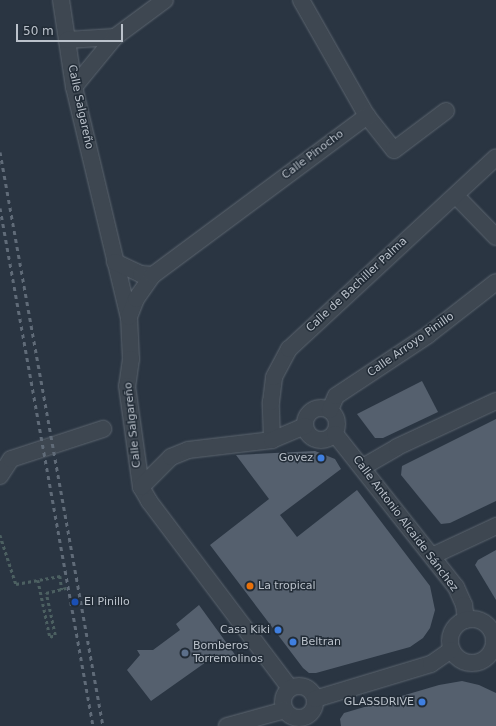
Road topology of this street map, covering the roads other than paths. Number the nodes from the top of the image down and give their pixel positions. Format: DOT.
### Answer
graph roads {
  1 [pos="61,0"];
  2 [pos="165,0"];
  3 [pos="301,0"];
  4 [pos="115,37"];
  5 [pos="67,40"];
  6 [pos="74,87"];
  7 [pos="446,111"];
  8 [pos="367,116"];
  9 [pos="496,157"];
  10 [pos="461,201"];
  11 [pos="496,237"];
  12 [pos="115,262"];
  13 [pos="153,275"];
  14 [pos="496,282"];
  15 [pos="129,317"];
  16 [pos="496,401"];
  17 [pos="330,410"];
  18 [pos="305,426"];
  19 [pos="103,429"];
  20 [pos="334,434"];
  21 [pos="272,440"];
  22 [pos="363,467"];
  23 [pos="0,476"];
  24 [pos="141,487"];
  25 [pos="496,526"];
  26 [pos="432,556"];
  27 [pos="466,620"];
  28 [pos="451,650"];
  29 [pos="492,661"];
  30 [pos="290,688"];
  31 [pos="315,699"];
  32 [pos="285,710"];
  33 [pos="312,721"];
  34 [pos="227,726"];
  1 -- 5 [label="street, Calle Salgareño"];
  2 -- 4 [label="street"];
  3 -- 8 [label="street"];
  4 -- 5 [label="street"];
  4 -- 6 [label="street"];
  5 -- 6 [label="street, Calle Salgareño"];
  6 -- 12 [label="street, Calle Salgareño"];
  7 -- 8 [label="street"];
  8 -- 13 [label="street, Calle Pinocho"];
  9 -- 21 [label="street, Calle de Bachiller Palma"];
  10 -- 11 [label="street"];
  12 -- 13 [label="street"];
  12 -- 15 [label="street, Calle Salgareño"];
  13 -- 15 [label="street, Calle Pinocho"];
  14 -- 17 [label="street, Calle Arroyo Pinillo"];
  15 -- 24 [label="street, Calle Salgareño"];
  16 -- 22 [label="street"];
  17 -- 18 [label="street"];
  17 -- 20 [label="street"];
  18 -- 20 [label="street"];
  18 -- 21 [label="street"];
  19 -- 23 [label="street"];
  20 -- 22 [label="street, Calle Antonio Alcaide Sánchez"];
  21 -- 24 [label="street"];
  22 -- 26 [label="street, Calle Antonio Alcaide Sánchez"];
  24 -- 30 [label="street, Calle Salgareño"];
  25 -- 26 [label="street"];
  26 -- 27 [label="street, Calle Antonio Alcaide Sánchez"];
  27 -- 28 [label="street"];
  27 -- 29 [label="street"];
  28 -- 29 [label="street"];
  28 -- 31 [label="street"];
  30 -- 31 [label="street"];
  30 -- 32 [label="street"];
  31 -- 33 [label="street"];
  32 -- 33 [label="street"];
  32 -- 34 [label="street"];
}
